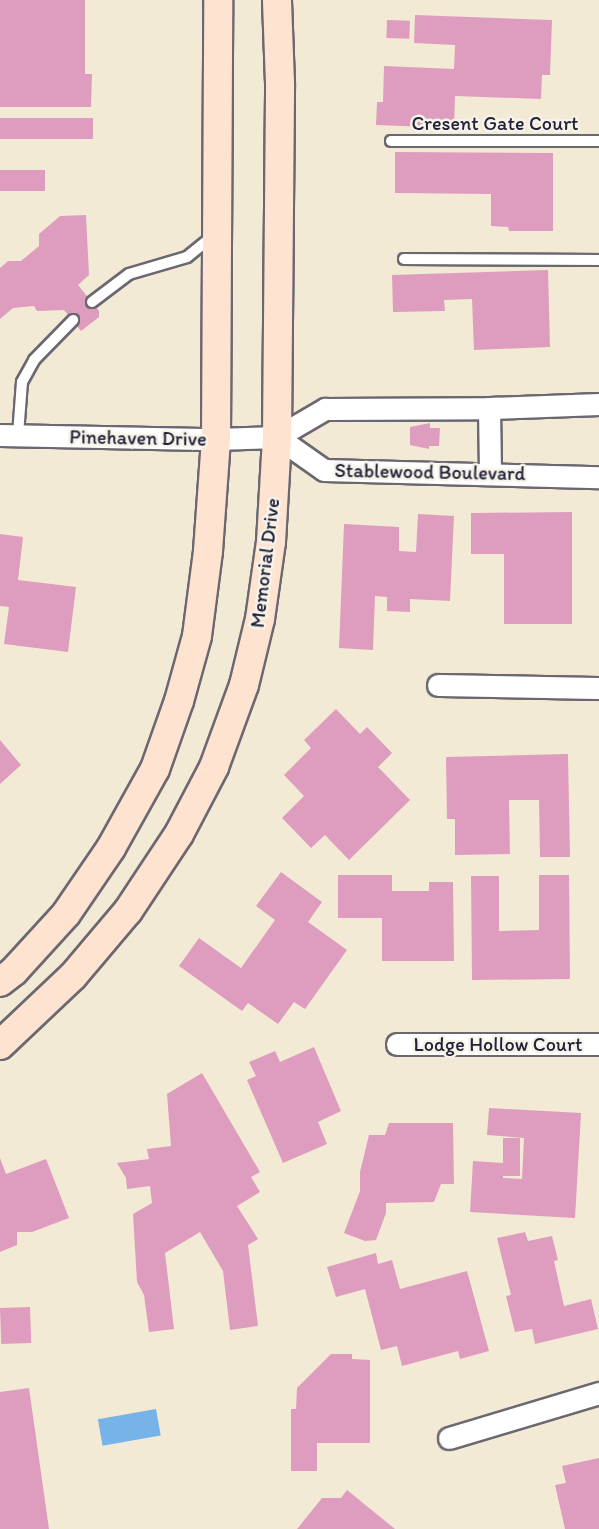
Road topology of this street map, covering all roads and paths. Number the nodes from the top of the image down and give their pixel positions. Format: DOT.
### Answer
graph roads {
  1 [pos="218,0"];
  2 [pos="277,1"];
  3 [pos="391,141"];
  4 [pos="599,141"];
  5 [pos="217,233"];
  6 [pos="404,260"];
  7 [pos="599,261"];
  8 [pos="92,302"];
  9 [pos="73,320"];
  10 [pos="599,404"];
  11 [pos="489,408"];
  12 [pos="9,435"];
  13 [pos="277,437"];
  14 [pos="216,439"];
  15 [pos="490,472"];
  16 [pos="599,477"];
  17 [pos="438,685"];
  18 [pos="599,688"];
  19 [pos="0,982"];
  20 [pos="397,1044"];
  21 [pos="599,1044"];
  22 [pos="0,1045"];
  23 [pos="599,1393"];
  24 [pos="449,1438"];
  1 -- 5 [label="main road"];
  2 -- 13 [label="main road, Memorial Drive"];
  3 -- 4 [label="lane, Cresent Gate Court"];
  5 -- 8 [label="lane"];
  5 -- 14 [label="main road"];
  6 -- 7 [label="lane"];
  9 -- 12 [label="lane"];
  10 -- 11 [label="street"];
  11 -- 13 [label="street"];
  11 -- 15 [label="street"];
  12 -- 14 [label="street, Pinehaven Drive"];
  13 -- 14 [label="street, Pinehaven Drive"];
  13 -- 15 [label="street, Stablewood Boulevard"];
  13 -- 22 [label="main road, Memorial Drive"];
  14 -- 19 [label="main road"];
  15 -- 16 [label="street, Stablewood Boulevard"];
  17 -- 18 [label="street"];
  20 -- 21 [label="street, Lodge Hollow Court"];
  23 -- 24 [label="street"];
}
